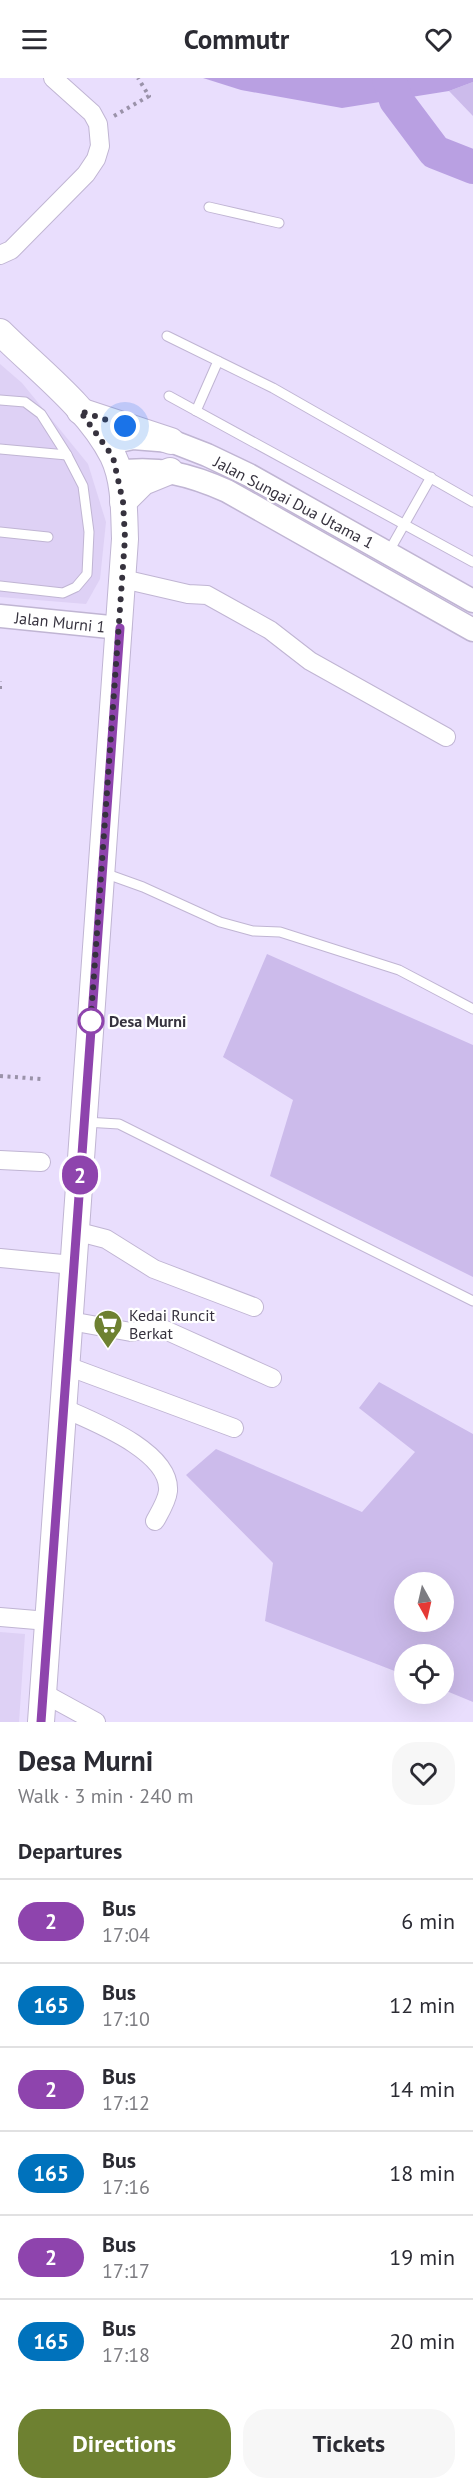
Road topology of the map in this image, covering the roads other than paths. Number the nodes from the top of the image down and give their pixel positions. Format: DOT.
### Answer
graph roads {
  1 [pos="53,78"];
  2 [pos="209,207"];
  3 [pos="279,223"];
  4 [pos="0,255"];
  5 [pos="0,332"];
  6 [pos="167,336"];
  7 [pos="218,361"];
  8 [pos="169,396"];
  9 [pos="0,399"];
  10 [pos="80,411"];
  11 [pos="196,411"];
  12 [pos="171,441"];
  13 [pos="105,444"];
  14 [pos="0,450"];
  15 [pos="67,455"];
  16 [pos="170,471"];
  17 [pos="118,472"];
  18 [pos="430,477"];
  19 [pos="123,502"];
  20 [pos="473,502"];
  21 [pos="404,524"];
  22 [pos="0,532"];
  23 [pos="48,537"];
  24 [pos="388,553"];
  25 [pos="473,562"];
  26 [pos="123,579"];
  27 [pos="0,586"];
  28 [pos="473,601"];
  29 [pos="0,616"];
  30 [pos="120,628"];
  31 [pos="473,630"];
  32 [pos="446,737"];
  33 [pos="102,873"];
  34 [pos="473,1009"];
  35 [pos="84,1122"];
  36 [pos="0,1160"];
  37 [pos="41,1162"];
  38 [pos="75,1231"];
  39 [pos="0,1258"];
  40 [pos="73,1265"];
  41 [pos="473,1301"];
  42 [pos="254,1307"];
  43 [pos="70,1321"];
  44 [pos="67,1366"];
  45 [pos="272,1378"];
  46 [pos="63,1408"];
  47 [pos="234,1428"];
  48 [pos="155,1521"];
  49 [pos="0,1617"];
  50 [pos="48,1621"];
  51 [pos="43,1693"];
  52 [pos="41,1722"];
  53 [pos="96,1722"];
  1 -- 4 [label="street"];
  2 -- 3 [label="lane"];
  5 -- 10 [label="main road"];
  6 -- 7 [label="lane"];
  7 -- 11 [label="lane"];
  7 -- 18 [label="lane"];
  8 -- 11 [label="lane"];
  9 -- 15 [label="lane"];
  10 -- 12 [label="main road"];
  10 -- 13 [label="main road"];
  11 -- 21 [label="lane"];
  12 -- 13 [label="street, Jalan Sungai Dua Utama 1"];
  12 -- 24 [label="street, Jalan Sungai Dua Utama 1"];
  13 -- 17 [label="main road"];
  14 -- 15 [label="lane"];
  15 -- 27 [label="lane"];
  16 -- 17 [label="street, Jalan Sungai Dua Utama 1"];
  16 -- 19 [label="main road"];
  16 -- 31 [label="street, Jalan Sungai Dua Utama 1"];
  17 -- 19 [label="main road"];
  18 -- 20 [label="lane"];
  18 -- 21 [label="lane"];
  19 -- 26 [label="main road"];
  21 -- 24 [label="lane"];
  21 -- 25 [label="lane"];
  22 -- 23 [label="lane"];
  24 -- 28 [label="street, Jalan Sungai Dua Utama 1"];
  26 -- 30 [label="main road"];
  26 -- 32 [label="street"];
  29 -- 30 [label="street, Jalan Murni 1"];
  30 -- 33 [label="main road"];
  33 -- 34 [label="lane"];
  33 -- 35 [label="main road"];
  35 -- 38 [label="main road"];
  35 -- 41 [label="lane"];
  36 -- 37 [label="street"];
  38 -- 40 [label="main road"];
  38 -- 42 [label="street"];
  39 -- 40 [label="street"];
  40 -- 43 [label="main road"];
  43 -- 44 [label="main road"];
  43 -- 45 [label="street"];
  44 -- 46 [label="main road"];
  44 -- 47 [label="street"];
  46 -- 48 [label="street"];
  46 -- 50 [label="main road"];
  49 -- 50 [label="street"];
  50 -- 51 [label="main road"];
  51 -- 52 [label="main road"];
  51 -- 53 [label="street"];
}
